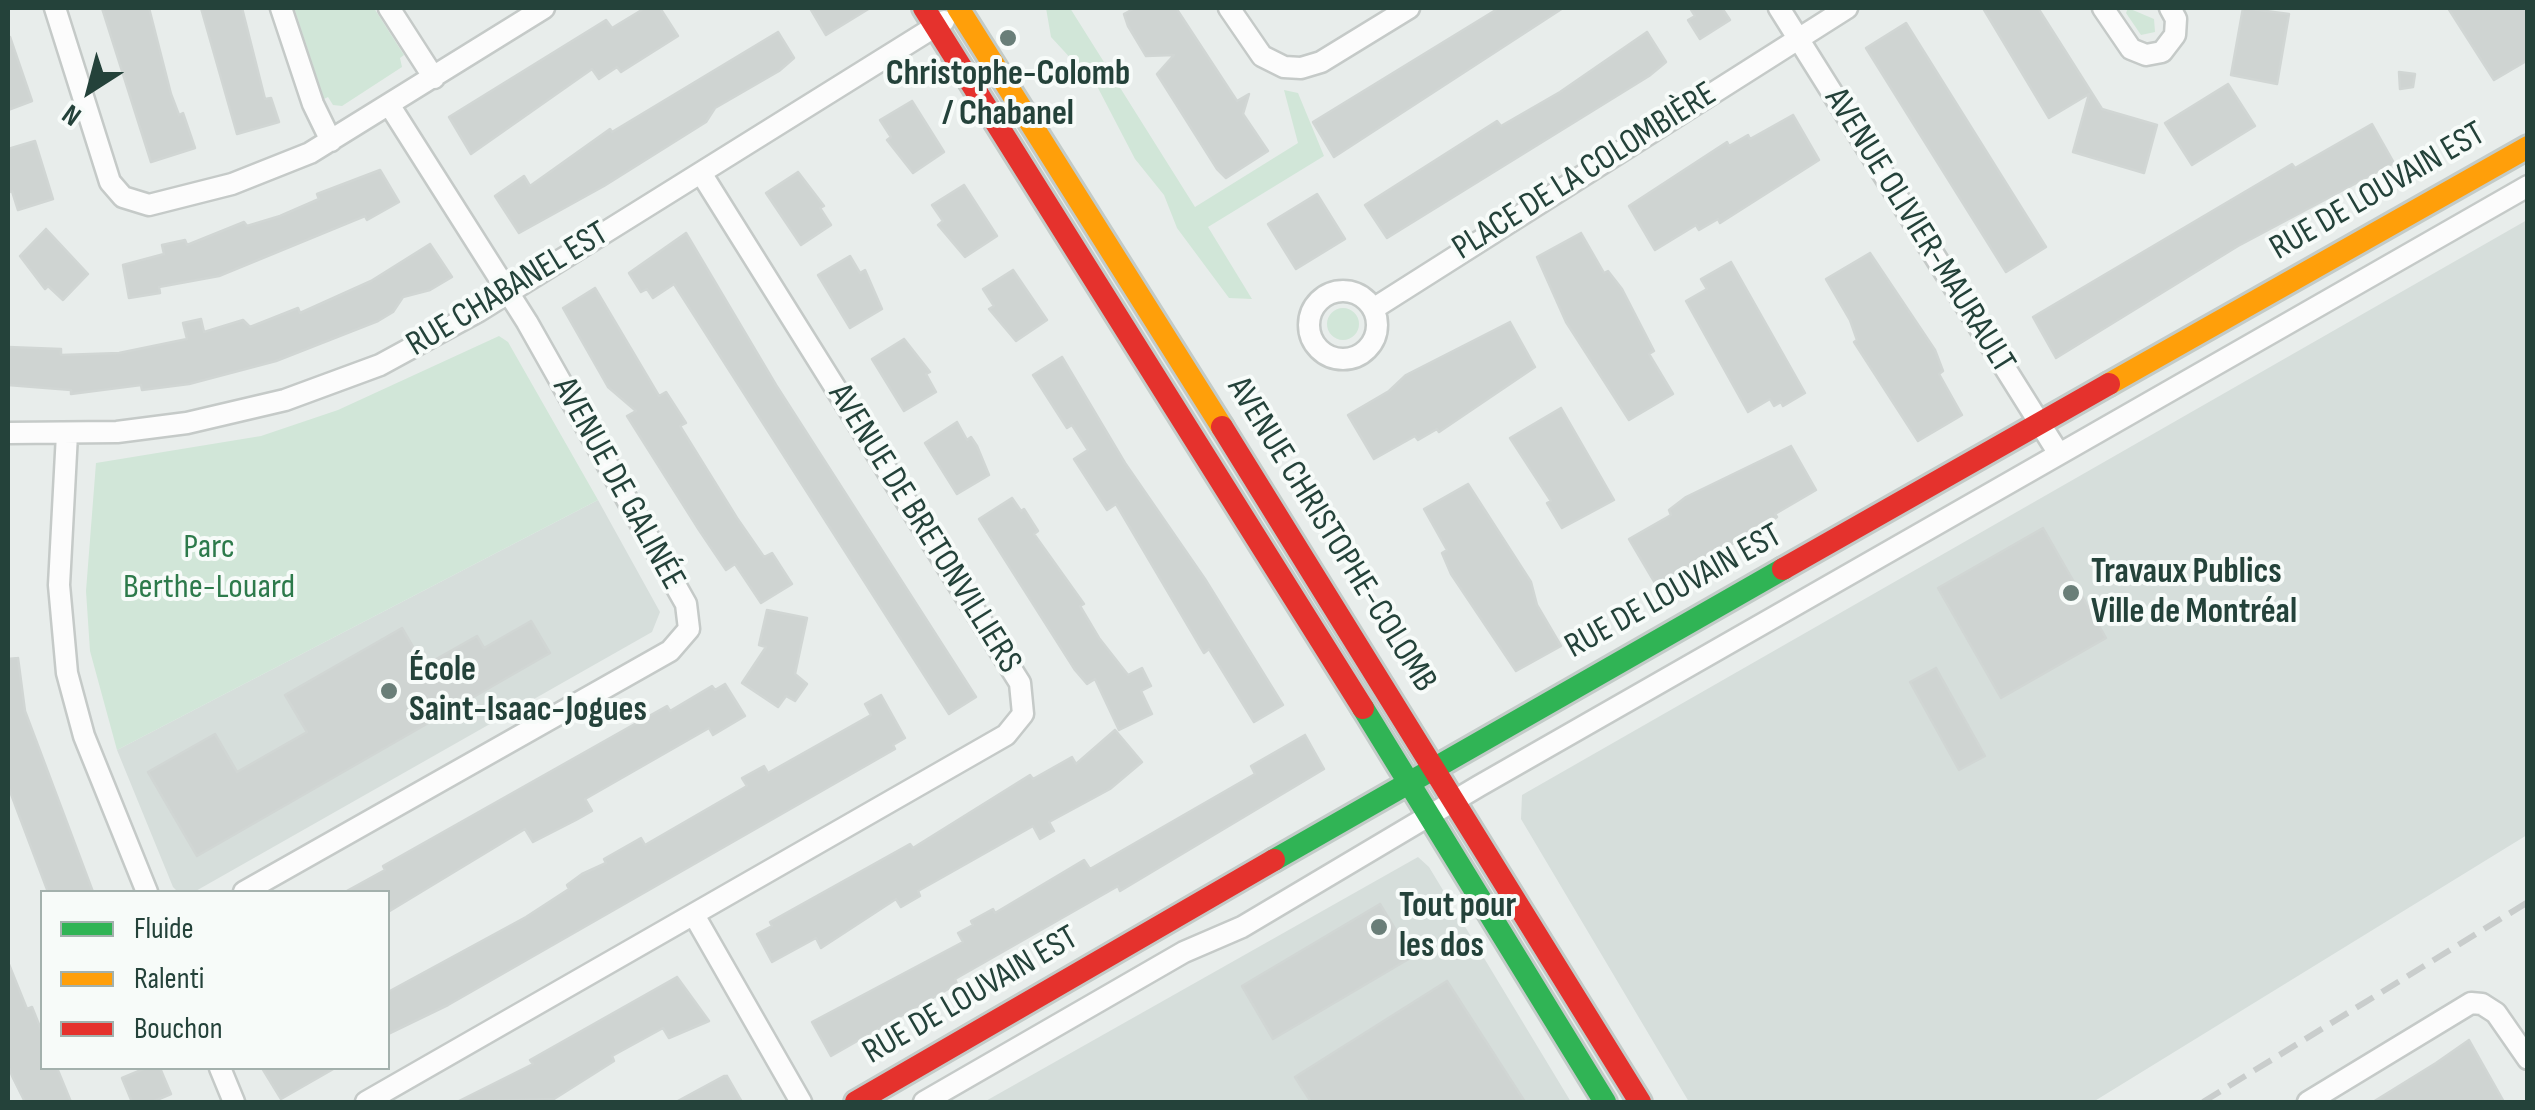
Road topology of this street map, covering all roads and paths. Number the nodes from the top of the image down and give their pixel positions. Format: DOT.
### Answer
graph roads {
  1 [pos="56,8"];
  2 [pos="281,8"];
  3 [pos="388,8"];
  4 [pos="544,8"];
  5 [pos="1229,8"];
  6 [pos="1409,8"];
  7 [pos="1779,8"];
  8 [pos="1847,8"];
  9 [pos="2103,8"];
  10 [pos="2170,8"];
  11 [pos="959,9"];
  12 [pos="930,16"];
  13 [pos="1797,38"];
  14 [pos="434,78"];
  15 [pos="390,106"];
  16 [pos="331,140"];
  17 [pos="2528,146"];
  18 [pos="701,173"];
  19 [pos="2528,186"];
  20 [pos="508,293"];
  21 [pos="1373,308"];
  22 [pos="2040,425"];
  23 [pos="8,433"];
  24 [pos="67,434"];
  25 [pos="2059,454"];
  26 [pos="1436,767"];
  27 [pos="1410,783"];
  28 [pos="1456,800"];
  29 [pos="1431,815"];
  30 [pos="145,890"];
  31 [pos="248,890"];
  32 [pos="694,915"];
  33 [pos="2528,1059"];
  34 [pos="221,1070"];
  35 [pos="234,1102"];
  36 [pos="366,1102"];
  37 [pos="801,1102"];
  38 [pos="856,1102"];
  39 [pos="924,1102"];
  40 [pos="1605,1102"];
  41 [pos="1640,1102"];
  42 [pos="2308,1102"];
  1 -- 16 [label="street"];
  2 -- 16 [label="street"];
  3 -- 14 [label="street"];
  4 -- 14 [label="street"];
  5 -- 6 [label="street"];
  7 -- 13 [label="street, AVENUE OLIVIER-MAURAULT"];
  8 -- 13 [label="street, PLACE DE LA COLOMBIÈRE"];
  9 -- 10 [label="street"];
  11 -- 12 [label="street, RUE CHABANEL EST"];
  11 -- 26 [label="main road, AVENUE CHRISTOPHE-COLOMB"];
  12 -- 18 [label="street, RUE CHABANEL EST"];
  12 -- 27 [label="main road, AVENUE CHRISTOPHE-COLOMB"];
  13 -- 21 [label="street, PLACE DE LA COLOMBIÈRE"];
  13 -- 22 [label="street, AVENUE OLIVIER-MAURAULT"];
  14 -- 15 [label="street"];
  15 -- 16 [label="street"];
  15 -- 20 [label="street, AVENUE DE GALINÉE"];
  17 -- 22 [label="main road, RUE DE LOUVAIN EST"];
  18 -- 20 [label="street, RUE CHABANEL EST"];
  18 -- 32 [label="street, AVENUE DE BRETONVILLIERS"];
  19 -- 25 [label="street, RUE DE LOUVAIN EST"];
  20 -- 24 [label="street, RUE CHABANEL EST"];
  20 -- 31 [label="street, AVENUE DE GALINÉE"];
  22 -- 25 [label="street, AVENUE OLIVIER-MAURAULT"];
  22 -- 26 [label="main road, RUE DE LOUVAIN EST"];
  23 -- 24 [label="street, RUE CHABANEL EST"];
  24 -- 30 [label="street"];
  25 -- 28 [label="street, RUE DE LOUVAIN EST"];
  26 -- 27 [label="main road, RUE DE LOUVAIN EST"];
  26 -- 28 [label="main road, AVENUE CHRISTOPHE-COLOMB"];
  27 -- 29 [label="main road, AVENUE CHRISTOPHE-COLOMB"];
  27 -- 38 [label="main road, RUE DE LOUVAIN EST"];
  28 -- 29 [label="street, RUE DE LOUVAIN EST"];
  28 -- 41 [label="main road, AVENUE CHRISTOPHE-COLOMB"];
  29 -- 39 [label="street, RUE DE LOUVAIN EST"];
  29 -- 40 [label="main road, AVENUE CHRISTOPHE-COLOMB"];
  32 -- 36 [label="street, AVENUE DE BRETONVILLIERS"];
  32 -- 37 [label="street"];
  33 -- 42 [label="street"];
  34 -- 35 [label="street"];
}
